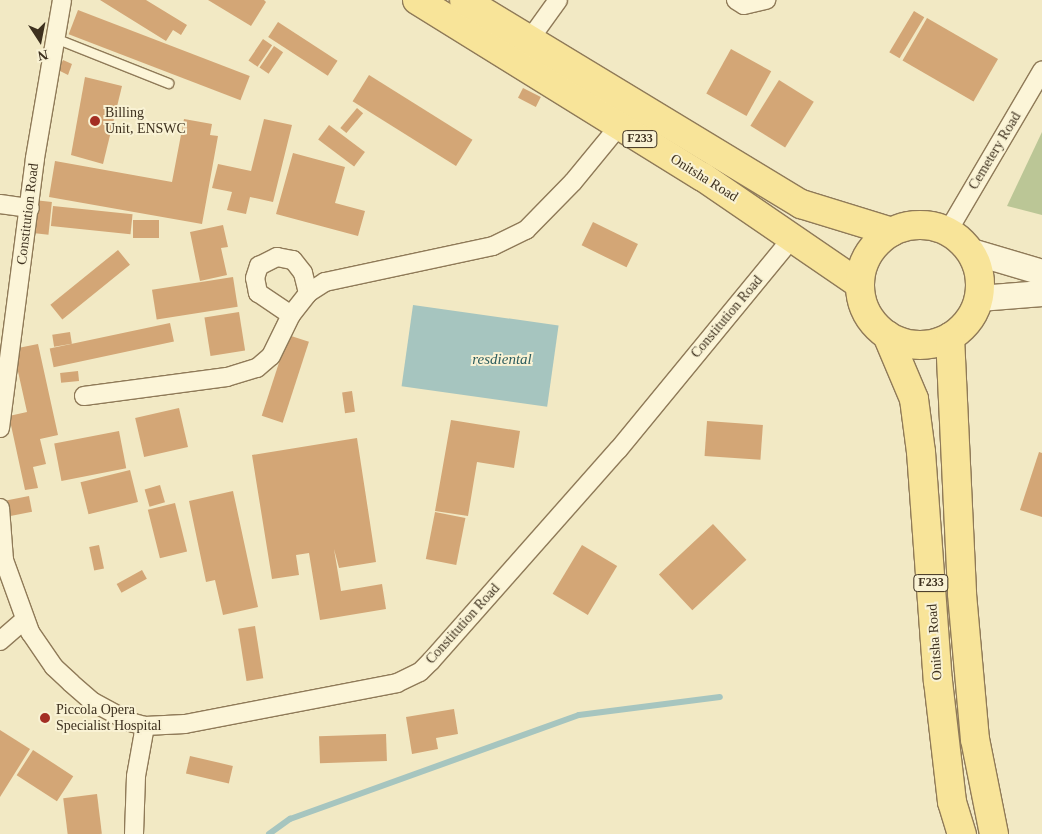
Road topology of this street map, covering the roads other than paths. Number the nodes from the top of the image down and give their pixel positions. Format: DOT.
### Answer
graph roads {
  1 [pos="62,0"];
  2 [pos="417,0"];
  3 [pos="558,0"];
  4 [pos="736,0"];
  5 [pos="766,0"];
  6 [pos="468,1"];
  7 [pos="54,38"];
  8 [pos="530,39"];
  9 [pos="1042,71"];
  10 [pos="168,83"];
  11 [pos="619,126"];
  12 [pos="0,204"];
  13 [pos="30,208"];
  14 [pos="948,231"];
  15 [pos="892,232"];
  16 [pos="792,238"];
  17 [pos="971,251"];
  18 [pos="1042,272"];
  19 [pos="859,284"];
  20 [pos="308,293"];
  21 [pos="1042,293"];
  22 [pos="979,298"];
  23 [pos="291,316"];
  24 [pos="887,335"];
  25 [pos="950,337"];
  26 [pos="84,396"];
  27 [pos="0,428"];
  28 [pos="0,508"];
  29 [pos="24,620"];
  30 [pos="0,641"];
  31 [pos="145,726"];
  32 [pos="134,834"];
  33 [pos="962,834"];
  34 [pos="994,834"];
  1 -- 7 [label="street, Constitution Road"];
  2 -- 11 [label="main road, Onitsha Road / F233"];
  3 -- 8 [label="street"];
  4 -- 5 [label="street"];
  6 -- 8 [label="main road, Onitsha Road / F233"];
  7 -- 10 [label="lane"];
  7 -- 13 [label="street, Constitution Road"];
  8 -- 15 [label="main road, Onitsha Road / F233"];
  9 -- 14 [label="street, Cemetery Road"];
  11 -- 16 [label="main road, Onitsha Road / F233"];
  11 -- 20 [label="street"];
  12 -- 13 [label="street"];
  13 -- 27 [label="street, Constitution Road"];
  14 -- 15 [label="main road"];
  14 -- 17 [label="main road"];
  15 -- 19 [label="main road"];
  16 -- 19 [label="main road, Onitsha Road / F233"];
  16 -- 31 [label="street, Constitution Road"];
  17 -- 18 [label="main road"];
  17 -- 22 [label="main road"];
  19 -- 24 [label="main road, F233"];
  20 -- 23 [label="street"];
  20 -- 23 [label="street"];
  21 -- 22 [label="main road"];
  22 -- 25 [label="main road"];
  23 -- 26 [label="street"];
  24 -- 25 [label="main road, F233"];
  24 -- 33 [label="main road, Onitsha Road / F233"];
  25 -- 34 [label="main road, F233"];
  28 -- 29 [label="street, Constitution Road"];
  29 -- 30 [label="street"];
  29 -- 31 [label="street, Constitution Road"];
  31 -- 32 [label="street"];
}
